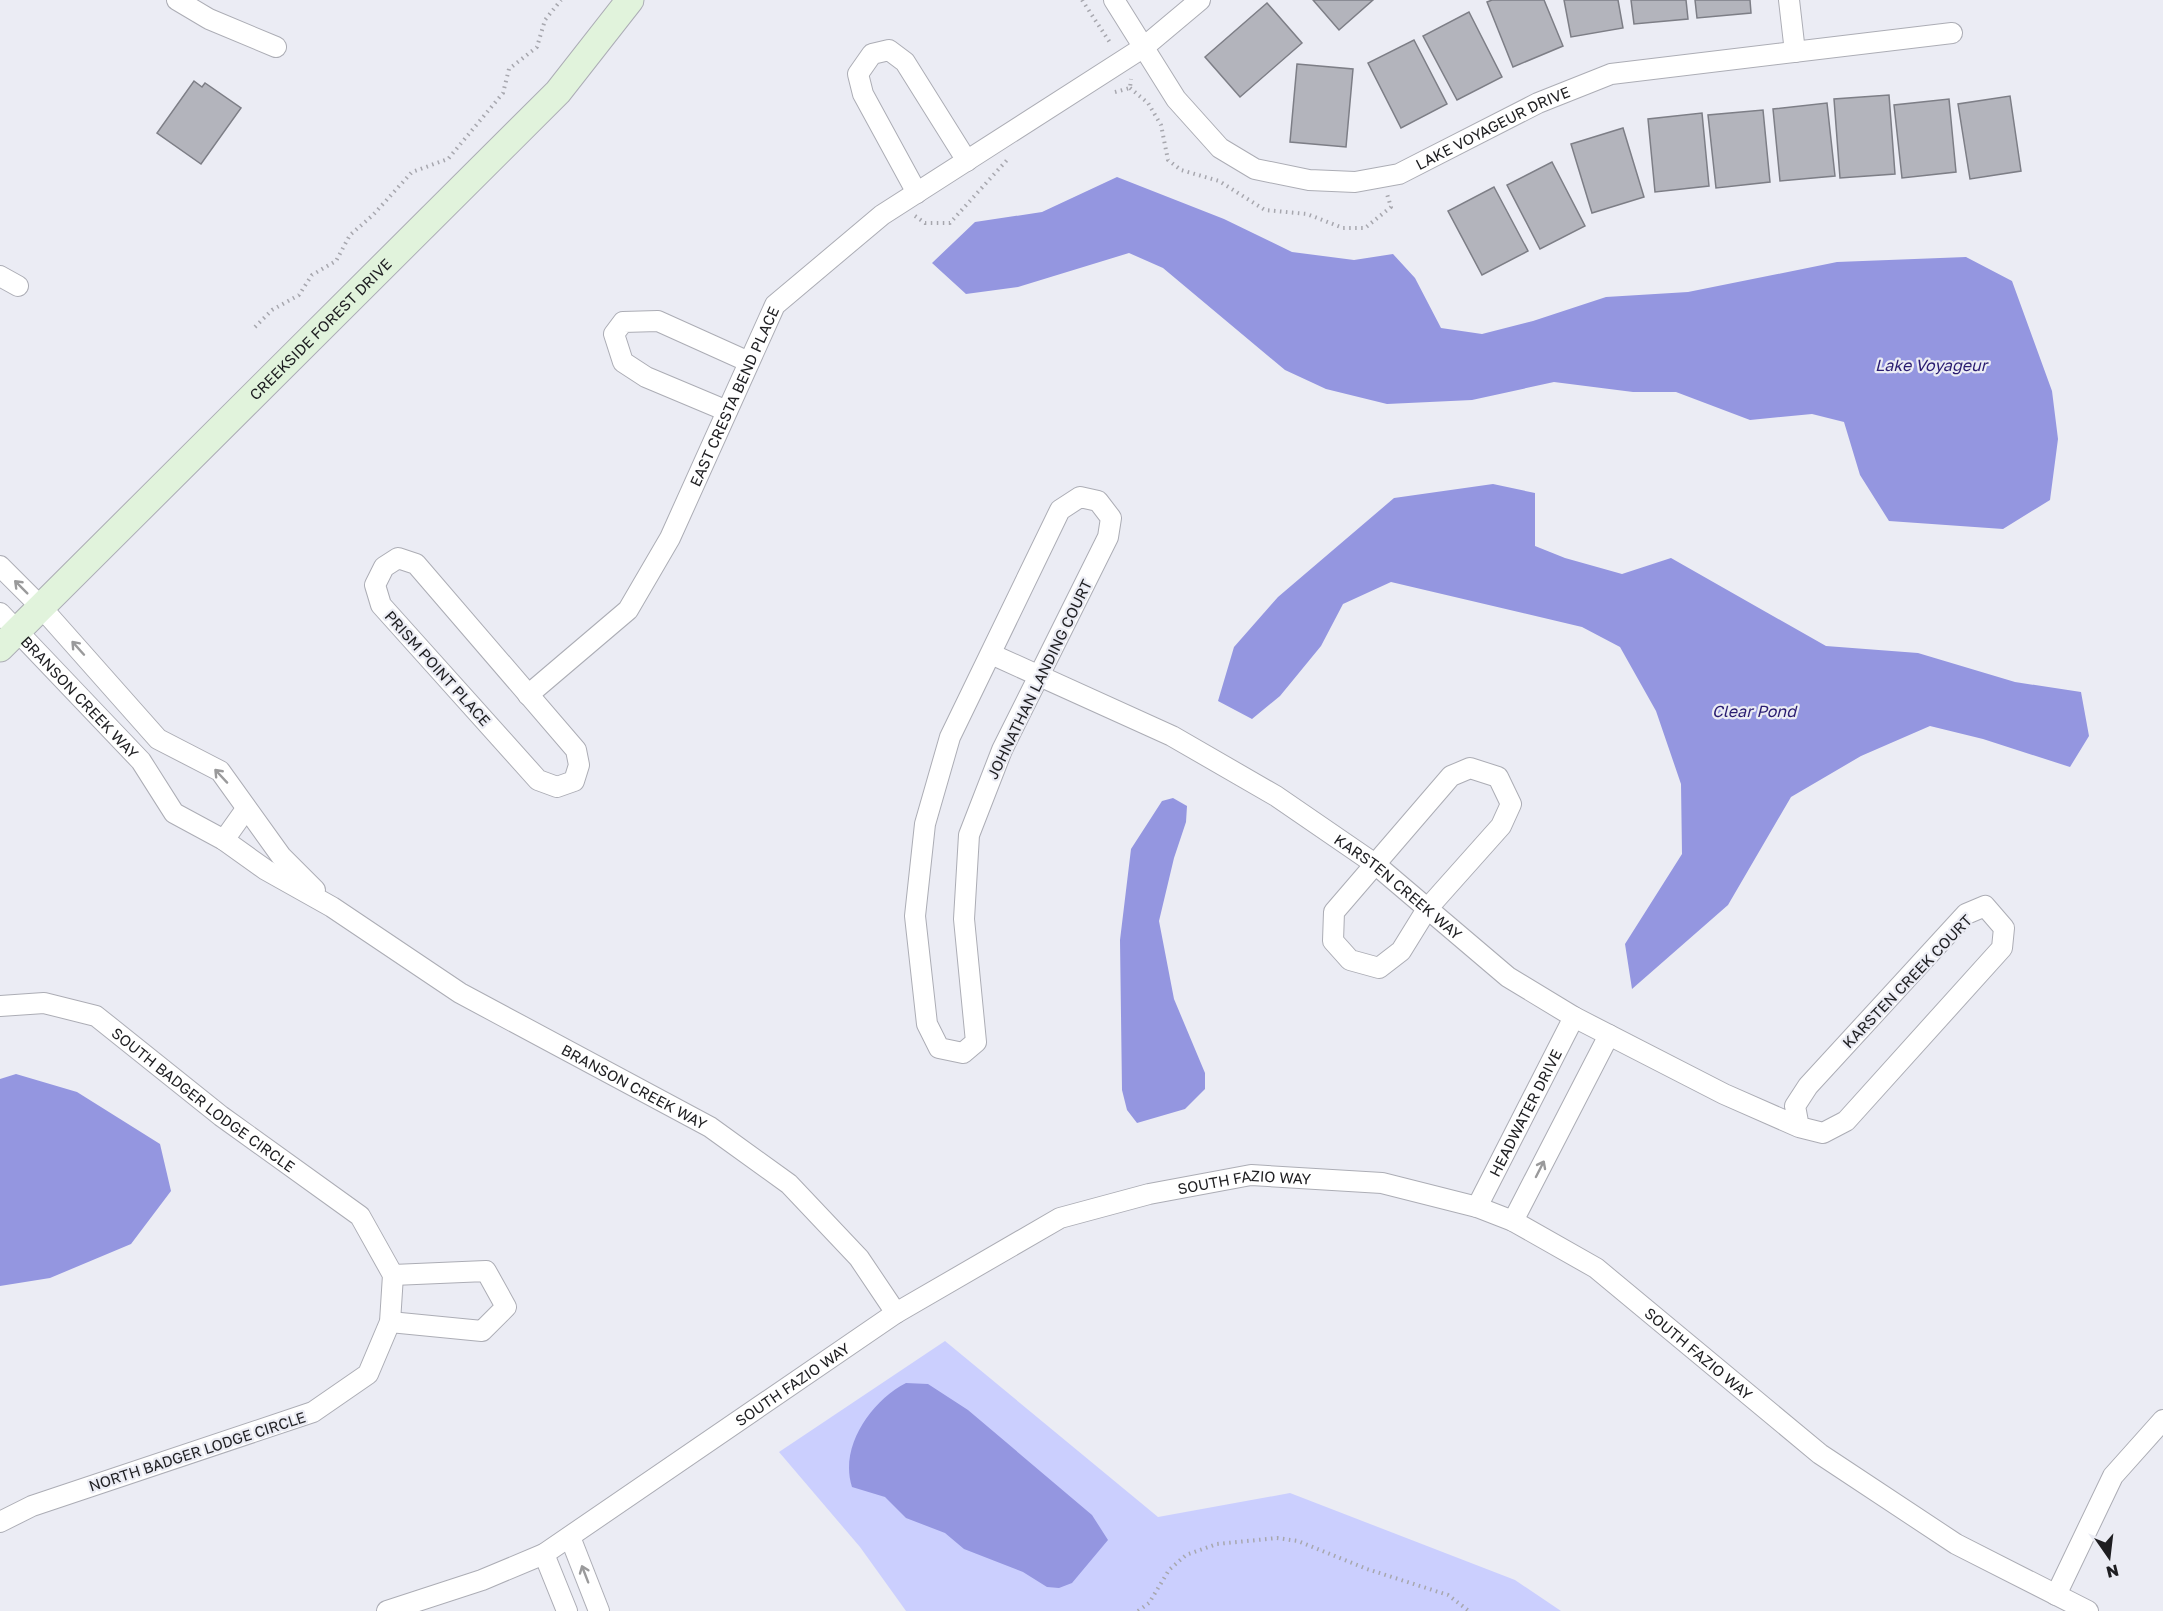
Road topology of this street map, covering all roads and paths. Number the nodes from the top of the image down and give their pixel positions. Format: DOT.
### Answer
graph roads {
  1 [pos="177,0"];
  2 [pos="561,0"];
  3 [pos="630,0"];
  4 [pos="1114,0"];
  5 [pos="1200,0"];
  6 [pos="1789,0"];
  7 [pos="1952,33"];
  8 [pos="276,47"];
  9 [pos="1144,47"];
  10 [pos="1795,52"];
  11 [pos="967,161"];
  12 [pos="917,193"];
  13 [pos="0,276"];
  14 [pos="18,286"];
  15 [pos="255,327"];
  16 [pos="749,362"];
  17 [pos="727,411"];
  18 [pos="0,566"];
  19 [pos="41,607"];
  20 [pos="6,631"];
  21 [pos="991,654"];
  22 [pos="1038,675"];
  23 [pos="528,695"];
  24 [pos="158,738"];
  25 [pos="141,761"];
  26 [pos="246,809"];
  27 [pos="224,840"];
  28 [pos="1375,864"];
  29 [pos="332,907"];
  30 [pos="1427,909"];
  31 [pos="0,1006"];
  32 [pos="1574,1017"];
  33 [pos="1609,1035"];
  34 [pos="1799,1127"];
  35 [pos="1478,1207"];
  36 [pos="1513,1221"];
  37 [pos="393,1275"];
  38 [pos="896,1313"];
  39 [pos="390,1322"];
  40 [pos="2163,1420"];
  41 [pos="0,1522"];
  42 [pos="570,1537"];
  43 [pos="544,1554"];
  44 [pos="2056,1595"];
  45 [pos="387,1611"];
  46 [pos="567,1611"];
  47 [pos="599,1611"];
  48 [pos="1138,1611"];
  49 [pos="1469,1611"];
  50 [pos="2088,1611"];
  1 -- 8 [label="street"];
  2 -- 15 [label="path"];
  3 -- 19 [label="main road, CREEKSIDE FOREST DRIVE"];
  4 -- 9 [label="street, LAKE VOYAGEUR DRIVE"];
  5 -- 9 [label="street, EAST CRESTA BEND PLACE"];
  6 -- 10 [label="street"];
  7 -- 10 [label="street, LAKE VOYAGEUR DRIVE"];
  9 -- 10 [label="street, LAKE VOYAGEUR DRIVE"];
  9 -- 11 [label="street, EAST CRESTA BEND PLACE"];
  11 -- 12 [label="street, EAST CRESTA BEND PLACE"];
  11 -- 12 [label="street"];
  12 -- 16 [label="street, EAST CRESTA BEND PLACE"];
  13 -- 14 [label="street"];
  16 -- 17 [label="street, EAST CRESTA BEND PLACE"];
  16 -- 17 [label="street"];
  17 -- 23 [label="street, EAST CRESTA BEND PLACE"];
  19 -- 18 [label="street, BRANSON CREEK WAY, one-way"];
  19 -- 20 [label="main road, CREEKSIDE FOREST DRIVE"];
  24 -- 19 [label="street, BRANSON CREEK WAY, one-way"];
  20 -- 25 [label="street, BRANSON CREEK WAY"];
  21 -- 22 [label="street, KARSTEN CREEK WAY"];
  21 -- 22 [label="street, JOHNATHAN LANDING COURT"];
  21 -- 22 [label="street, JOHNATHAN LANDING COURT"];
  22 -- 28 [label="street, KARSTEN CREEK WAY"];
  23 -- 23 [label="street, PRISM POINT PLACE"];
  24 -- 25 [label="street, BRANSON CREEK WAY"];
  26 -- 24 [label="street, BRANSON CREEK WAY, one-way"];
  25 -- 27 [label="street, BRANSON CREEK WAY"];
  26 -- 27 [label="street"];
  26 -- 29 [label="street, BRANSON CREEK WAY"];
  27 -- 29 [label="street, BRANSON CREEK WAY"];
  28 -- 30 [label="street, KARSTEN CREEK WAY"];
  28 -- 30 [label="street"];
  28 -- 30 [label="street"];
  29 -- 38 [label="street, BRANSON CREEK WAY"];
  30 -- 32 [label="street, KARSTEN CREEK WAY"];
  31 -- 37 [label="street, SOUTH BADGER LODGE CIRCLE"];
  32 -- 33 [label="street, KARSTEN CREEK WAY"];
  32 -- 35 [label="street, HEADWATER DRIVE"];
  33 -- 34 [label="street, KARSTEN CREEK WAY"];
  36 -- 33 [label="street, one-way"];
  34 -- 34 [label="street, KARSTEN CREEK COURT"];
  35 -- 36 [label="street, SOUTH FAZIO WAY"];
  35 -- 38 [label="street, SOUTH FAZIO WAY"];
  36 -- 44 [label="street, SOUTH FAZIO WAY"];
  37 -- 39 [label="street, NORTH BADGER LODGE CIRCLE"];
  37 -- 39 [label="street"];
  38 -- 42 [label="street, SOUTH FAZIO WAY"];
  39 -- 41 [label="street, NORTH BADGER LODGE CIRCLE"];
  40 -- 44 [label="street"];
  42 -- 43 [label="street, SOUTH FAZIO WAY"];
  47 -- 42 [label="street, one-way"];
  43 -- 45 [label="street, SOUTH FAZIO WAY"];
  43 -- 46 [label="street"];
  44 -- 50 [label="street, SOUTH FAZIO WAY"];
  48 -- 49 [label="path"];
}
